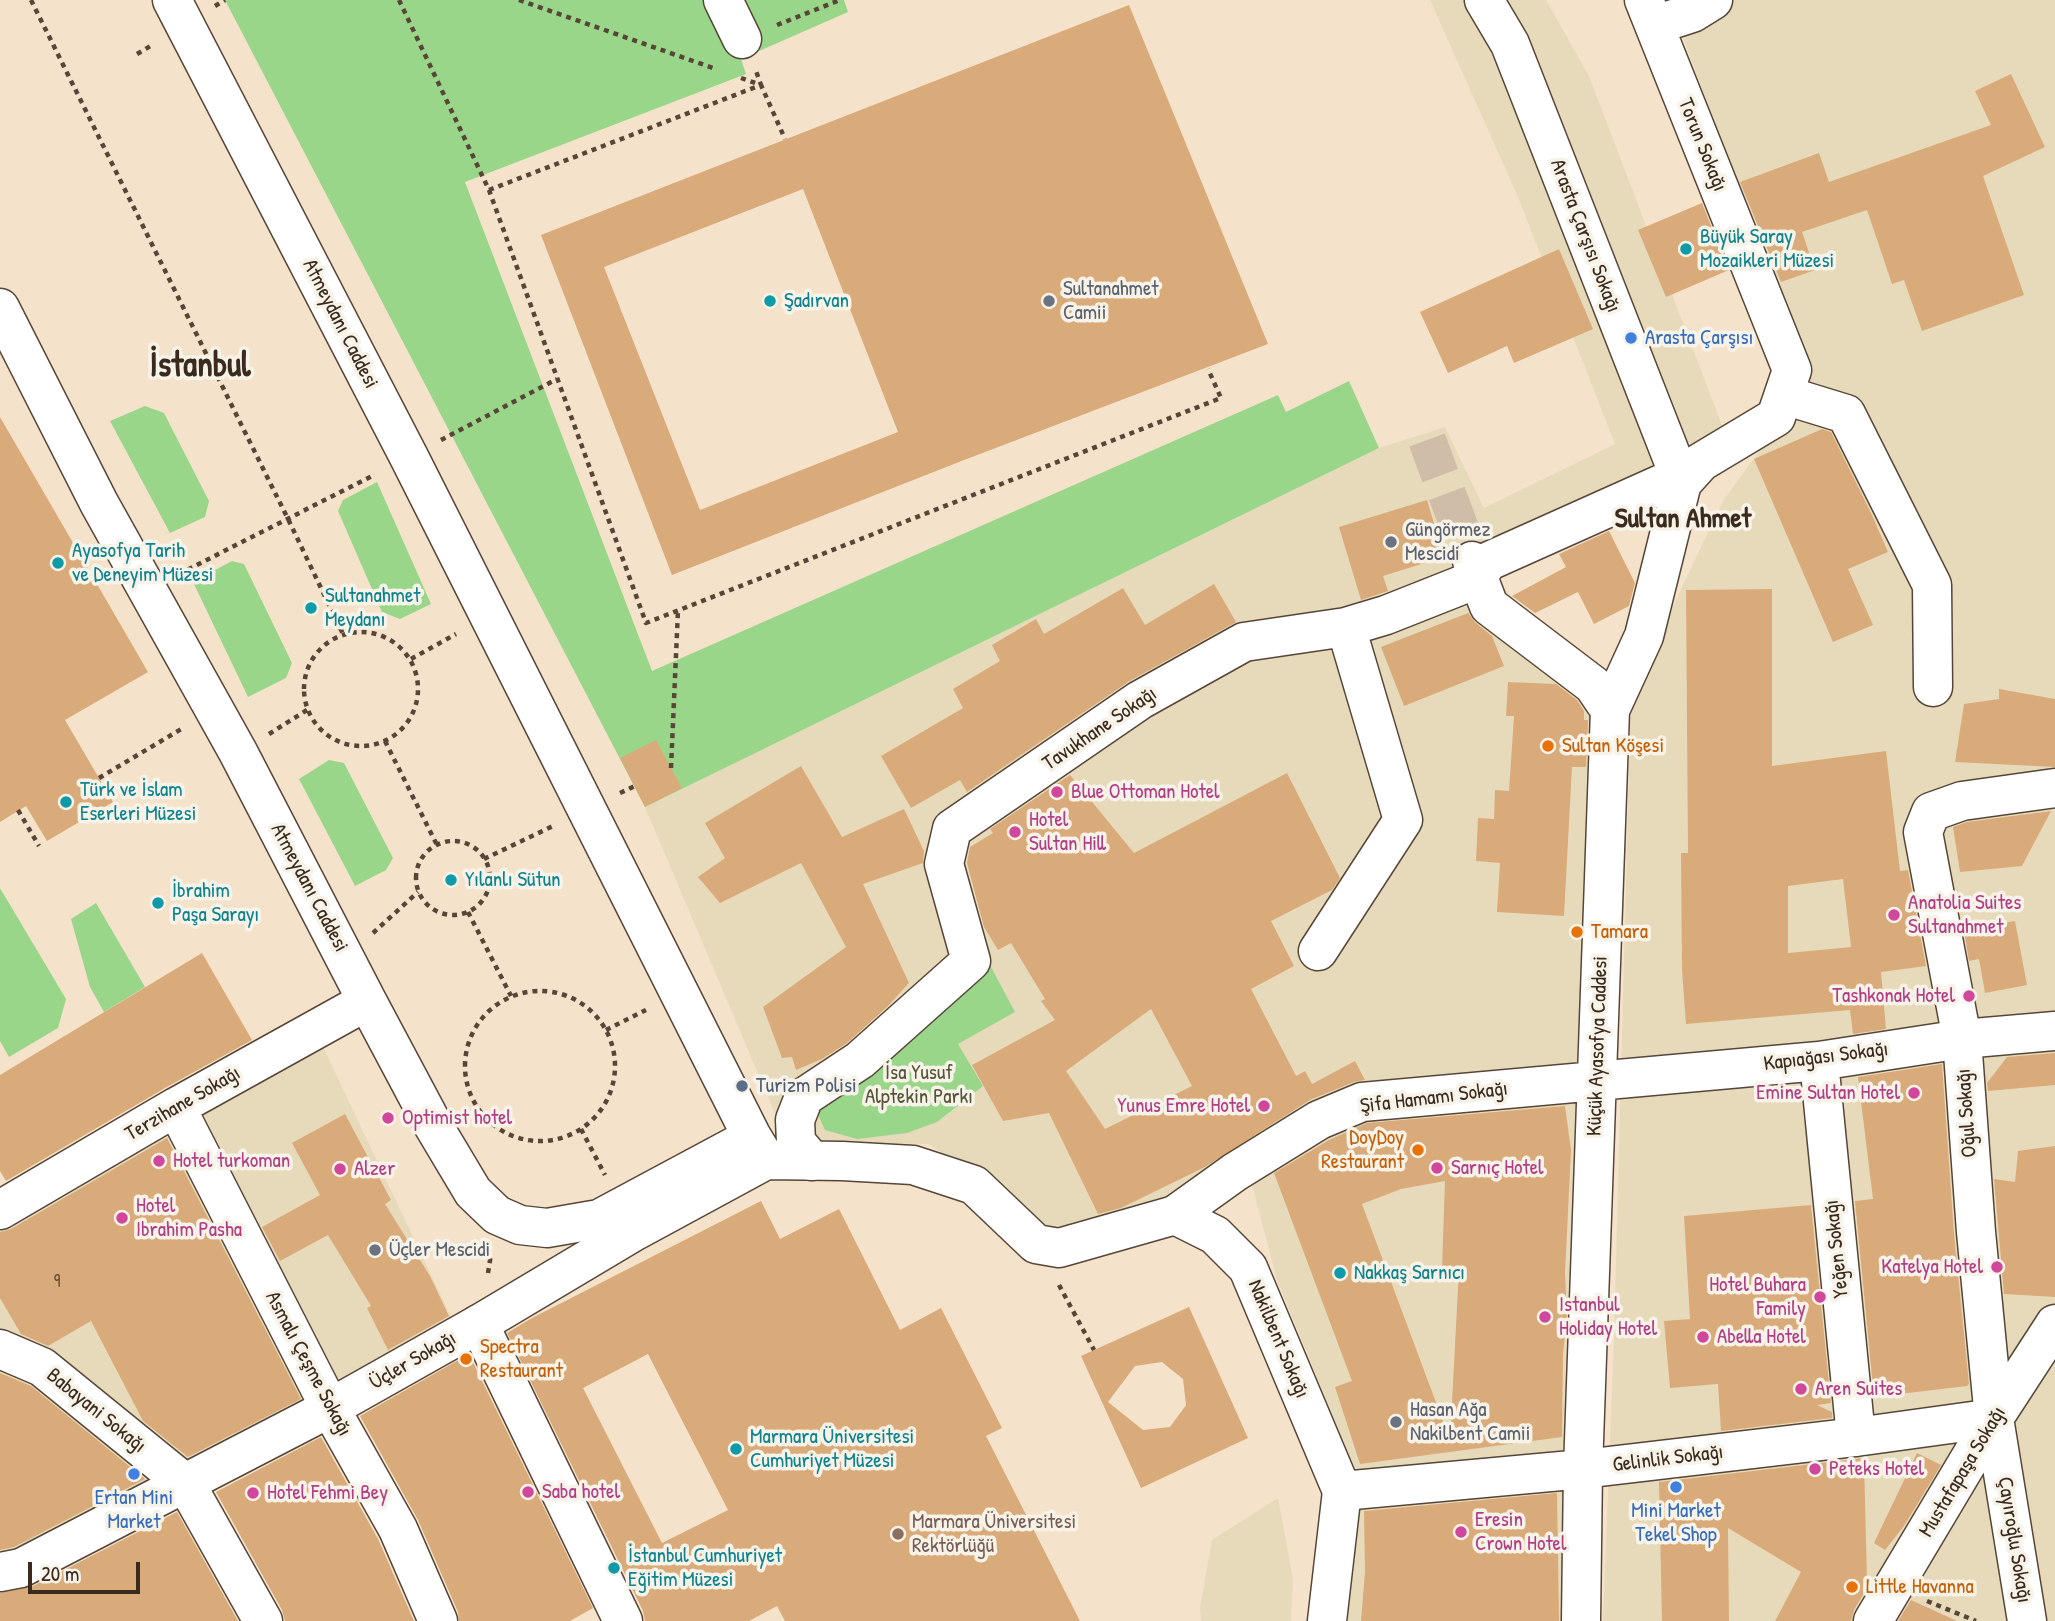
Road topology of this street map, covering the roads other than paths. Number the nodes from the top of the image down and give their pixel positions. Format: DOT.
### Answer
graph roads {
  1 [pos="172,0"];
  2 [pos="723,0"];
  3 [pos="1484,0"];
  4 [pos="1701,0"];
  5 [pos="1713,0"];
  6 [pos="1650,14"];
  7 [pos="742,39"];
  8 [pos="0,308"];
  9 [pos="1784,395"];
  10 [pos="1681,479"];
  11 [pos="1475,570"];
  12 [pos="1346,627"];
  13 [pos="1933,687"];
  14 [pos="1610,710"];
  15 [pos="2055,788"];
  16 [pos="1318,951"];
  17 [pos="367,1002"];
  18 [pos="2055,1031"];
  19 [pos="1962,1039"];
  20 [pos="1819,1061"];
  21 [pos="1597,1081"];
  22 [pos="176,1107"];
  23 [pos="759,1149"];
  24 [pos="812,1161"];
  25 [pos="0,1210"];
  26 [pos="1175,1215"];
  27 [pos="479,1324"];
  28 [pos="2055,1324"];
  29 [pos="0,1349"];
  30 [pos="330,1408"];
  31 [pos="1994,1418"];
  32 [pos="1856,1437"];
  33 [pos="1583,1469"];
  34 [pos="186,1484"];
  35 [pos="1342,1491"];
  36 [pos="0,1572"];
  37 [pos="618,1619"];
  38 [pos="263,1621"];
  39 [pos="438,1621"];
  40 [pos="1327,1621"];
  41 [pos="1581,1621"];
  42 [pos="1873,1621"];
  43 [pos="2027,1621"];
  1 -- 23 [label="street, Atmeydanı Caddesi"];
  2 -- 7 [label="street"];
  3 -- 10 [label="street, Arasta Çarşısı Sokağı"];
  4 -- 6 [label="street"];
  5 -- 6 [label="street"];
  6 -- 9 [label="street, Torun Sokağı"];
  8 -- 17 [label="street, Atmeydanı Caddesi"];
  9 -- 10 [label="street, Torun Sokağı"];
  9 -- 13 [label="street"];
  10 -- 11 [label="street"];
  10 -- 14 [label="street, Küçük Ayasofya Caddesi"];
  11 -- 12 [label="street, Tavukhane Sokağı"];
  11 -- 14 [label="street"];
  12 -- 16 [label="street"];
  12 -- 24 [label="street, Tavukhane Sokağı"];
  14 -- 21 [label="street, Küçük Ayasofya Caddesi"];
  15 -- 19 [label="street, Oğul Sokağı"];
  17 -- 22 [label="street, Terzihane Sokağı"];
  17 -- 23 [label="street, Atmeydanı Caddesi"];
  18 -- 19 [label="street, Kapıağası Sokağı"];
  19 -- 20 [label="street, Kapıağası Sokağı"];
  19 -- 31 [label="street, Oğul Sokağı"];
  20 -- 21 [label="street, Kapıağası Sokağı"];
  20 -- 32 [label="street, Yeğen Sokağı"];
  21 -- 26 [label="street, Şifa Hamamı Sokağı"];
  21 -- 33 [label="street, Küçük Ayasofya Caddesi"];
  22 -- 25 [label="street, Terzihane Sokağı"];
  22 -- 30 [label="street, Asmalı Çeşme Sokağı"];
  23 -- 24 [label="street"];
  23 -- 27 [label="street, Üçler Sokağı"];
  24 -- 26 [label="street"];
  26 -- 35 [label="street, Nakilbent Sokağı"];
  27 -- 30 [label="street, Üçler Sokağı"];
  27 -- 37 [label="street"];
  28 -- 31 [label="street, Mustafapaşa Sokağı"];
  29 -- 34 [label="street, Babayani Sokağı"];
  30 -- 34 [label="street, Üçler Sokağı"];
  30 -- 39 [label="street, Asmalı Çeşme Sokağı"];
  31 -- 32 [label="street, Gelinlik Sokağı"];
  31 -- 42 [label="street, Mustafapaşa Sokağı"];
  31 -- 43 [label="street, Çayıroğlu Sokağı"];
  32 -- 33 [label="street, Gelinlik Sokağı"];
  33 -- 35 [label="street, Gelinlik Sokağı"];
  33 -- 41 [label="street, Küçük Ayasofya Caddesi"];
  34 -- 36 [label="street, Üçler Sokağı"];
  34 -- 38 [label="street"];
  35 -- 40 [label="street, Nakilbent Sokağı"];
}
